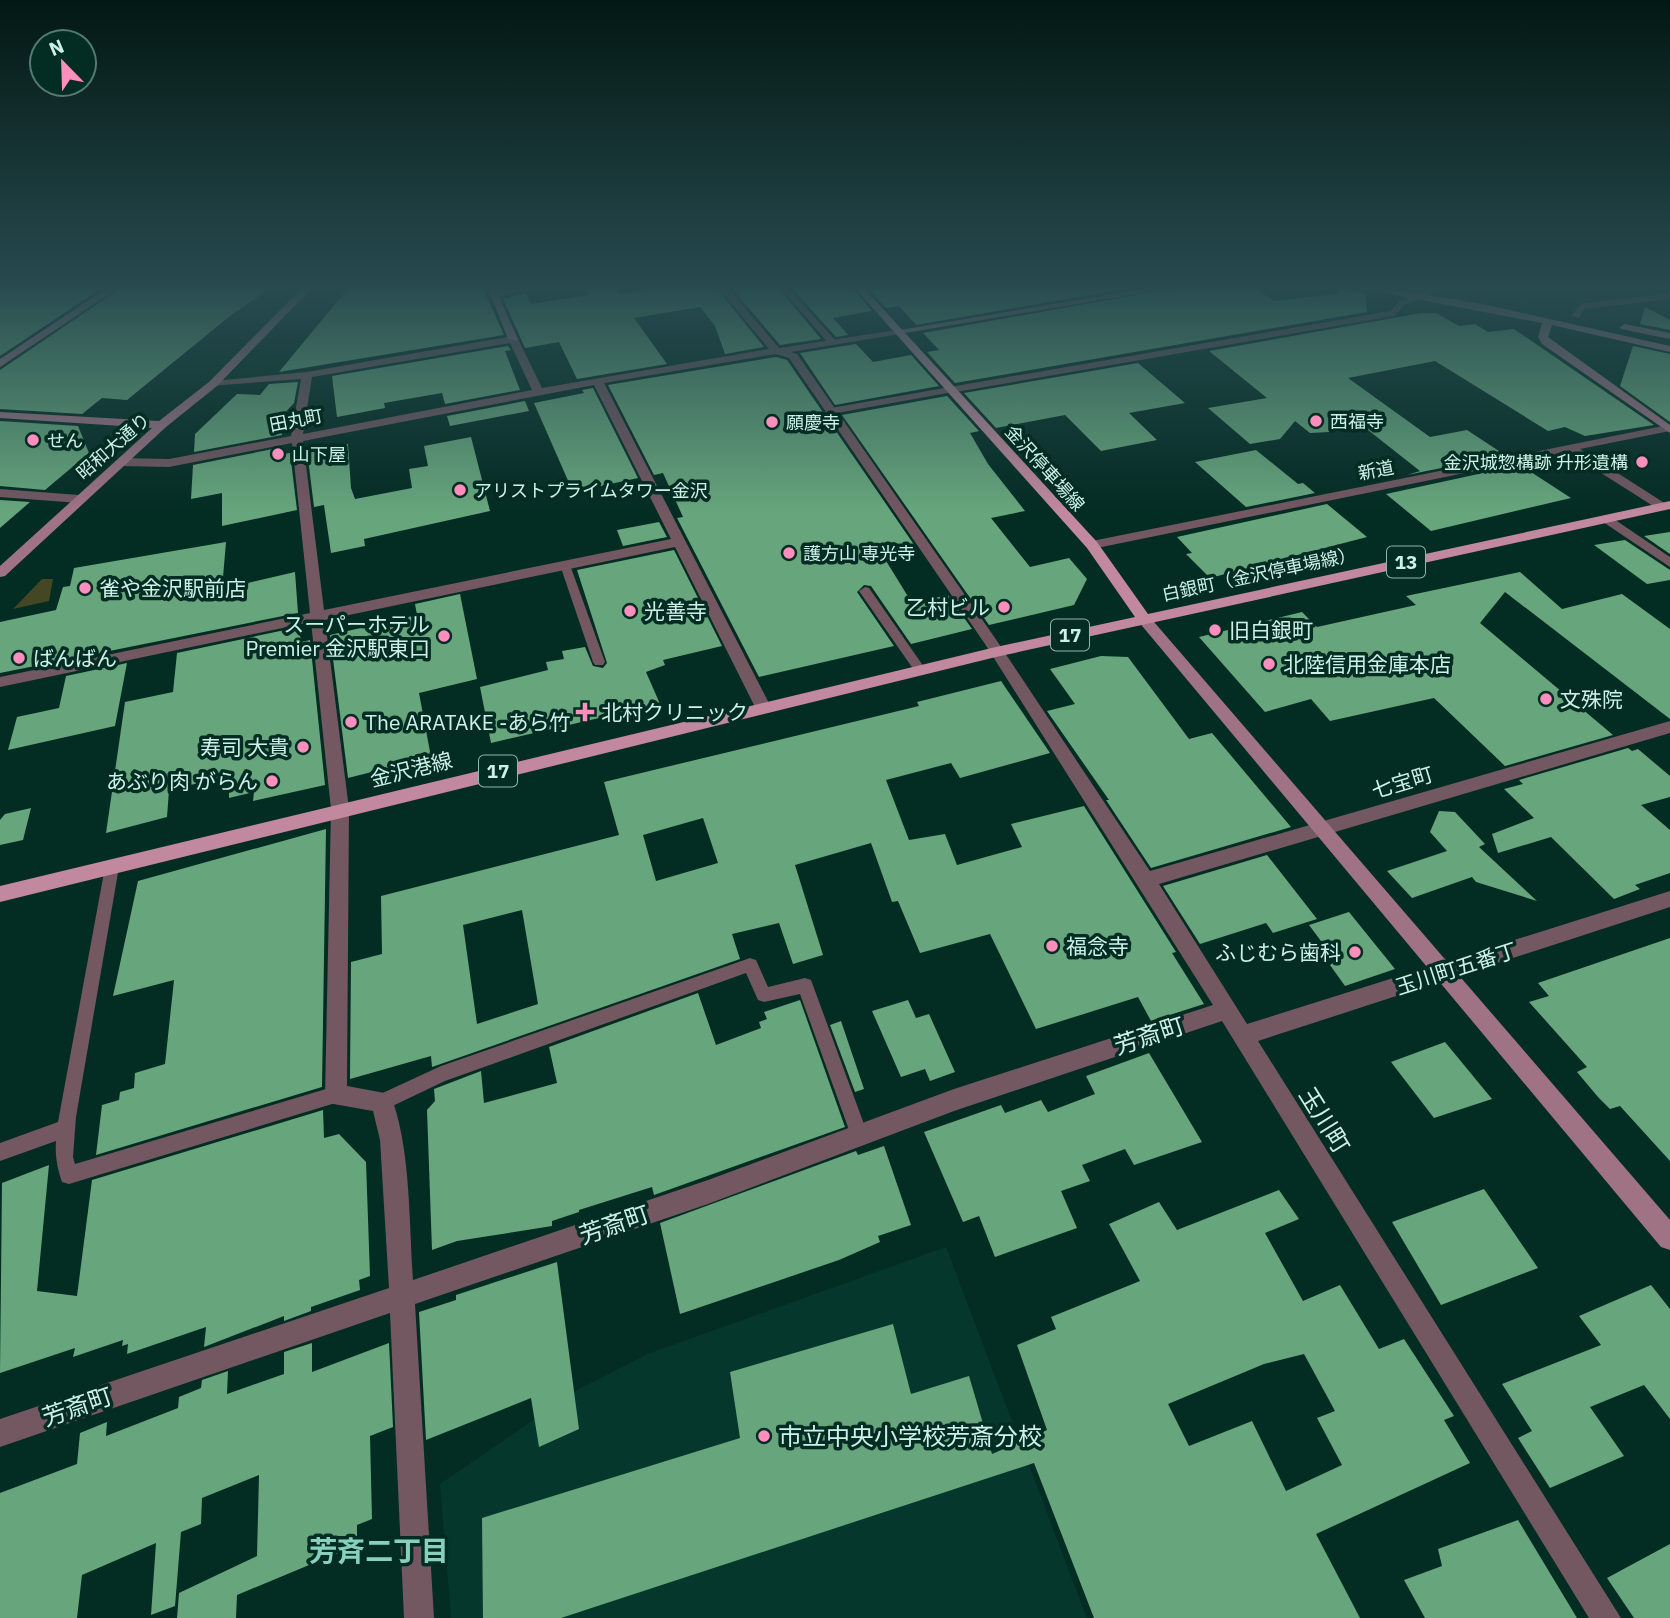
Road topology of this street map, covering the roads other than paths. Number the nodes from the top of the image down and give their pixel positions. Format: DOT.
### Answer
graph roads {
  1 [pos="235,362"];
  2 [pos="384,362"];
  3 [pos="524,362"];
  4 [pos="713,362"];
  5 [pos="797,362"];
  6 [pos="925,362"];
  7 [pos="1114,362"];
  8 [pos="1574,362"];
  9 [pos="307,375"];
  10 [pos="597,381"];
  11 [pos="213,384"];
  12 [pos="950,390"];
  13 [pos="538,392"];
  14 [pos="831,411"];
  15 [pos="0,415"];
  16 [pos="162,425"];
  17 [pos="1669,429"];
  18 [pos="297,437"];
  19 [pos="1570,448"];
  20 [pos="121,462"];
  21 [pos="0,494"];
  22 [pos="79,499"];
  23 [pos="1665,506"];
  24 [pos="1608,519"];
  25 [pos="678,541"];
  26 [pos="1092,545"];
  27 [pos="1670,563"];
  28 [pos="565,565"];
  29 [pos="0,573"];
  30 [pos="865,592"];
  31 [pos="316,615"];
  32 [pos="1143,618"];
  33 [pos="996,652"];
  34 [pos="599,662"];
  35 [pos="920,670"];
  36 [pos="0,682"];
  37 [pos="763,707"];
  38 [pos="1670,727"];
  39 [pos="340,809"];
  40 [pos="1320,830"];
  41 [pos="113,867"];
  42 [pos="1146,880"];
  43 [pos="0,894"];
  44 [pos="1670,899"];
  45 [pos="1443,973"];
  46 [pos="1226,1010"];
  47 [pos="1242,1036"];
  48 [pos="336,1095"];
  49 [pos="382,1102"];
  50 [pos="66,1128"];
  51 [pos="859,1135"];
  52 [pos="0,1152"];
  53 [pos="1670,1238"];
  54 [pos="402,1295"];
  55 [pos="0,1433"];
  56 [pos="419,1618"];
  57 [pos="1606,1618"];
  1 -- 11 [label="street, 昭和大通り"];
  2 -- 9 [label="street"];
  3 -- 13 [label="street"];
  4 -- 10 [label="street, 田丸町"];
  5 -- 14 [label="street, 玉川町"];
  6 -- 12 [label="main road, 金沢停車場線"];
  7 -- 12 [label="street"];
  8 -- 17 [label="street"];
  9 -- 11 [label="street"];
  9 -- 18 [label="street"];
  10 -- 13 [label="street, 田丸町"];
  10 -- 25 [label="street"];
  11 -- 16 [label="street, 昭和大通り"];
  12 -- 14 [label="lane"];
  12 -- 26 [label="main road, 金沢停車場線"];
  13 -- 18 [label="street, 田丸町"];
  14 -- 33 [label="street, 玉川町"];
  15 -- 16 [label="street"];
  16 -- 20 [label="street, 昭和大通り"];
  17 -- 19 [label="street, 新道"];
  18 -- 20 [label="street, 田丸町"];
  18 -- 31 [label="street"];
  19 -- 23 [label="street"];
  19 -- 26 [label="street, 新道"];
  20 -- 22 [label="street, 昭和大通り"];
  21 -- 22 [label="street"];
  22 -- 29 [label="street, 昭和大通り"];
  23 -- 24 [label="main road, 白銀町（金沢停車場線） / 13"];
  24 -- 27 [label="street"];
  24 -- 32 [label="main road, 白銀町（金沢停車場線） / 13"];
  25 -- 28 [label="street"];
  25 -- 37 [label="street"];
  26 -- 32 [label="main road, 金沢停車場線"];
  28 -- 31 [label="street"];
  28 -- 34 [label="lane"];
  30 -- 35 [label="lane"];
  31 -- 36 [label="street"];
  31 -- 39 [label="street"];
  32 -- 33 [label="main road, 17"];
  32 -- 40 [label="street"];
  33 -- 35 [label="main road, 金沢港線 / 17"];
  33 -- 42 [label="street, 玉川町"];
  35 -- 37 [label="main road, 金沢港線 / 17"];
  37 -- 39 [label="main road, 金沢港線 / 17"];
  38 -- 40 [label="street, 七宝町"];
  39 -- 41 [label="main road, 金沢港線 / 17"];
  39 -- 48 [label="street"];
  40 -- 42 [label="street, 七宝町"];
  40 -- 45 [label="street"];
  41 -- 43 [label="main road, 金沢港線 / 17"];
  41 -- 50 [label="lane"];
  42 -- 46 [label="street, 玉川町"];
  44 -- 45 [label="street, 玉川町五番丁"];
  45 -- 47 [label="street, 玉川町五番丁"];
  45 -- 53 [label="street"];
  46 -- 47 [label="street, 玉川町"];
  46 -- 51 [label="street, 芳斎町"];
  47 -- 57 [label="street, 玉川町"];
  48 -- 49 [label="street"];
  48 -- 50 [label="lane"];
  49 -- 51 [label="lane"];
  49 -- 54 [label="street"];
  50 -- 52 [label="lane"];
  51 -- 54 [label="street, 芳斎町"];
  54 -- 55 [label="street, 芳斎町"];
  54 -- 56 [label="street"];
}
